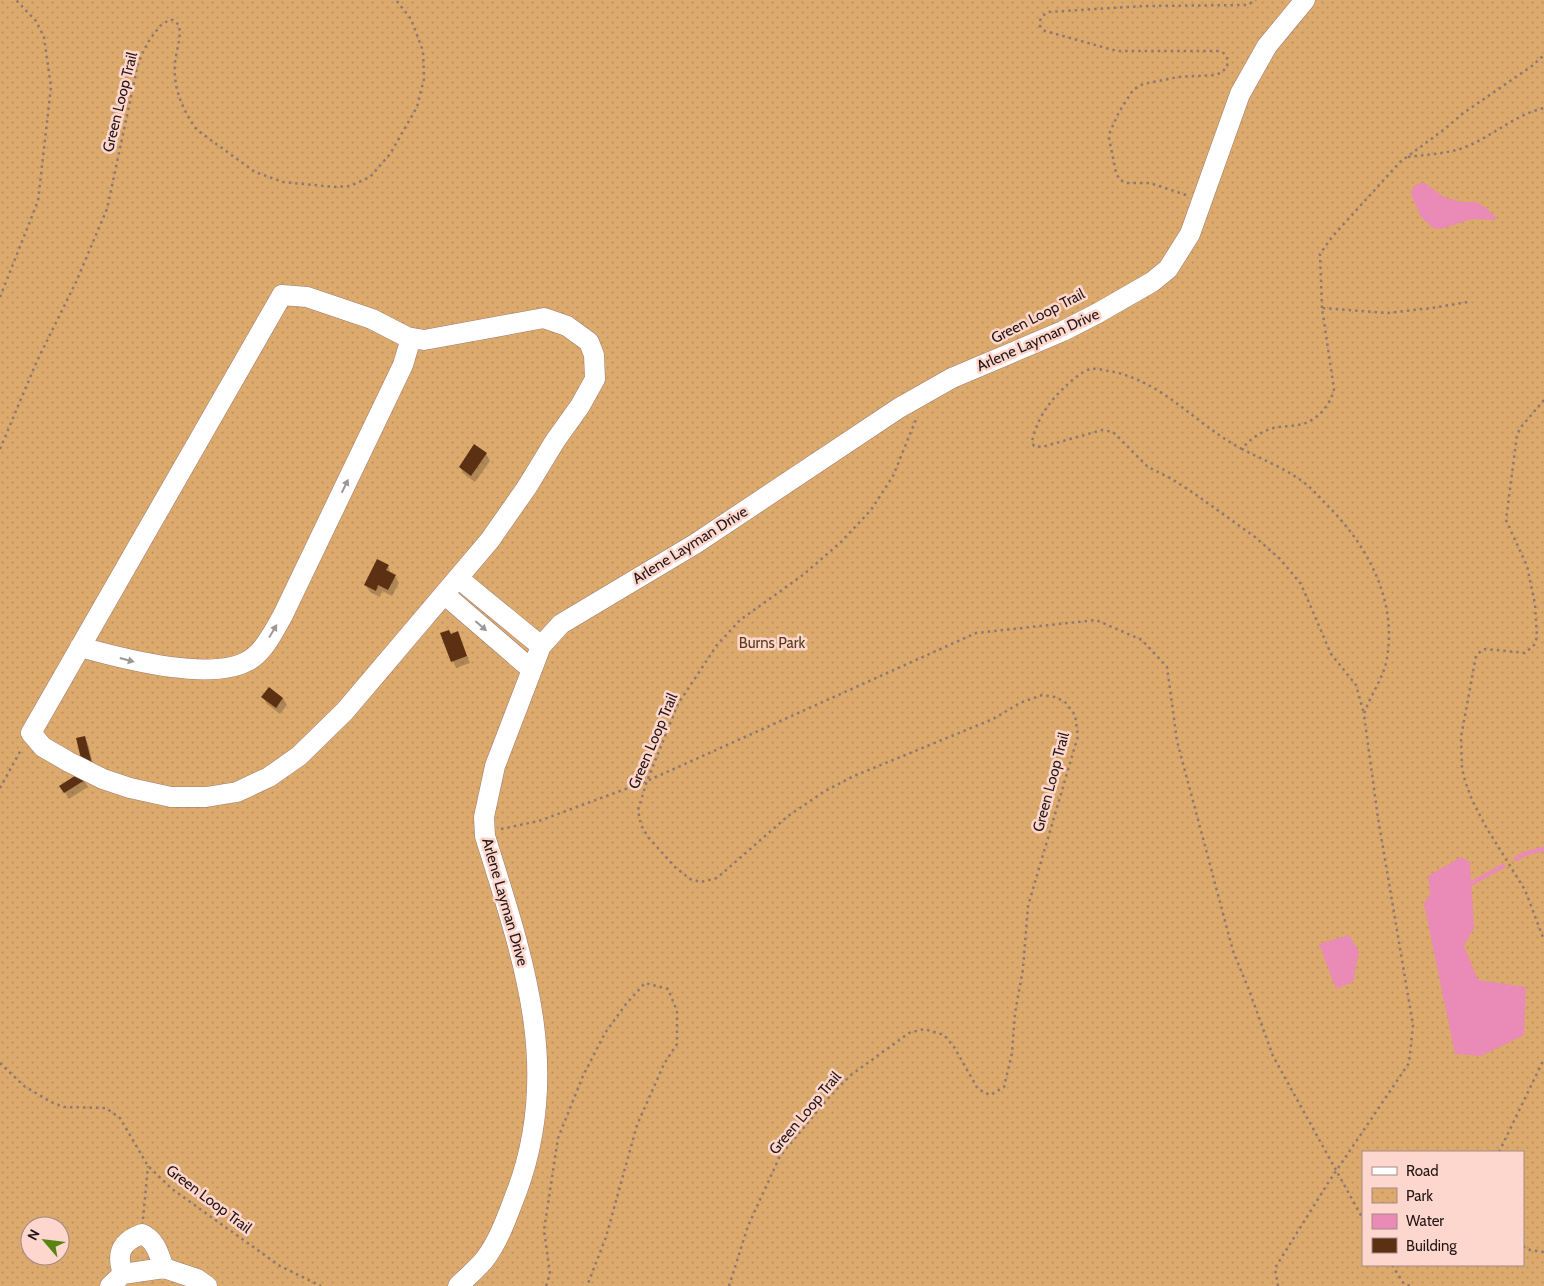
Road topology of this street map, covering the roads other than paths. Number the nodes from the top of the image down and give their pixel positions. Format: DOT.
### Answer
graph roads {
  1 [pos="1305,0"];
  2 [pos="411,338"];
  3 [pos="458,578"];
  4 [pos="444,594"];
  5 [pos="541,646"];
  6 [pos="80,647"];
  7 [pos="532,669"];
  8 [pos="164,1268"];
  9 [pos="116,1280"];
  10 [pos="207,1286"];
  11 [pos="458,1286"];
  1 -- 5 [label="street, Arlene Layman Drive"];
  2 -- 3 [label="street"];
  6 -- 2 [label="street, one-way"];
  2 -- 6 [label="street"];
  3 -- 4 [label="street"];
  3 -- 5 [label="street"];
  4 -- 6 [label="street"];
  4 -- 7 [label="street, one-way"];
  5 -- 7 [label="street, Arlene Layman Drive"];
  7 -- 11 [label="street, Arlene Layman Drive"];
  8 -- 9 [label="street"];
  8 -- 9 [label="street"];
  8 -- 10 [label="street"];
}
